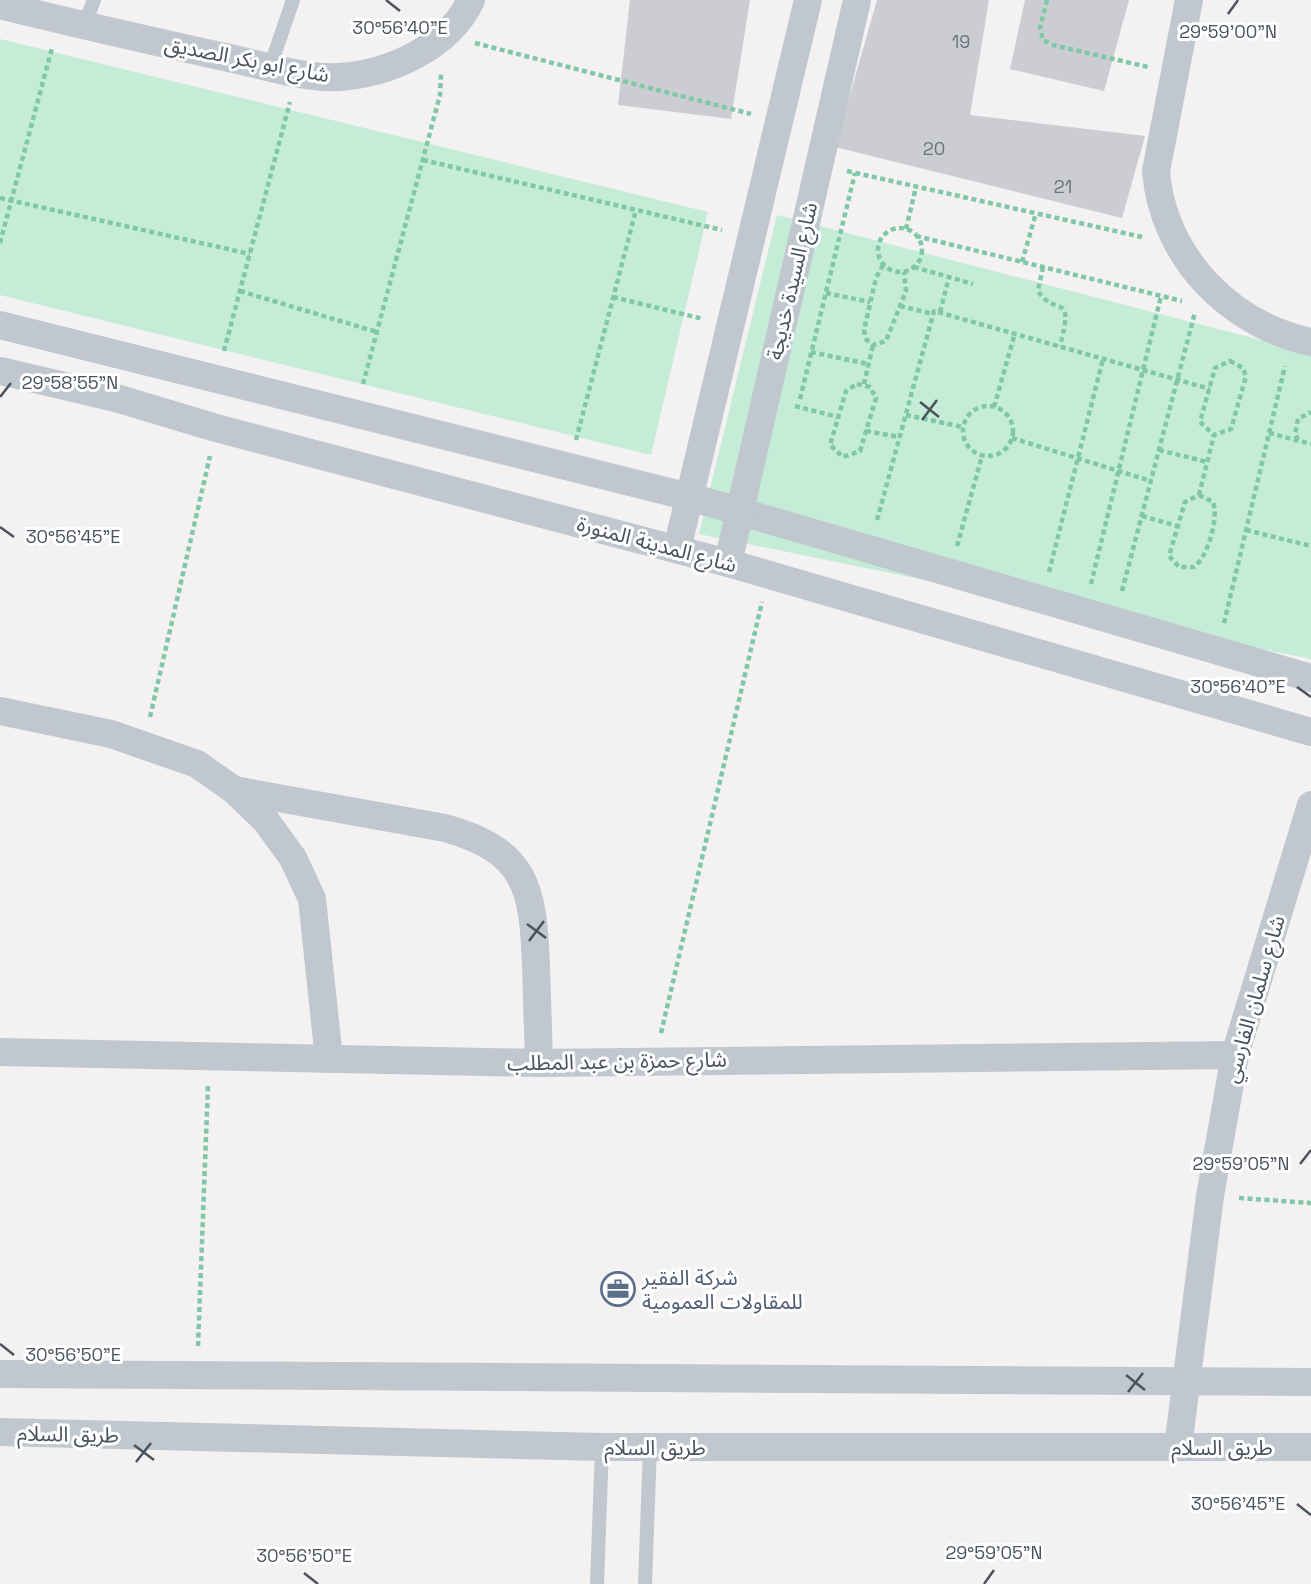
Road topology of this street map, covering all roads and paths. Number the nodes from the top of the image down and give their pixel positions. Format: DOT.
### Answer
graph roads {
  1 [pos="94,0"];
  2 [pos="293,0"];
  3 [pos="471,0"];
  4 [pos="808,0"];
  5 [pos="856,0"];
  6 [pos="1046,0"];
  7 [pos="1189,0"];
  8 [pos="0,5"];
  9 [pos="72,23"];
  10 [pos="444,35"];
  11 [pos="270,67"];
  12 [pos="298,73"];
  13 [pos="1174,73"];
  14 [pos="779,121"];
  15 [pos="423,160"];
  16 [pos="818,165"];
  17 [pos="855,173"];
  18 [pos="916,187"];
  19 [pos="0,198"];
  20 [pos="11,201"];
  21 [pos="635,210"];
  22 [pos="1035,213"];
  23 [pos="906,229"];
  24 [pos="916,236"];
  25 [pos="752,237"];
  26 [pos="0,243"];
  27 [pos="1177,245"];
  28 [pos="250,254"];
  29 [pos="1022,262"];
  30 [pos="883,265"];
  31 [pos="914,267"];
  32 [pos="1042,267"];
  33 [pos="904,272"];
  34 [pos="949,277"];
  35 [pos="973,284"];
  36 [pos="791,285"];
  37 [pos="240,291"];
  38 [pos="1199,292"];
  39 [pos="826,293"];
  40 [pos="1161,296"];
  41 [pos="613,297"];
  42 [pos="870,302"];
  43 [pos="900,306"];
  44 [pos="940,312"];
  45 [pos="933,314"];
  46 [pos="0,325"];
  47 [pos="731,325"];
  48 [pos="377,332"];
  49 [pos="1015,333"];
  50 [pos="1302,340"];
  51 [pos="777,345"];
  52 [pos="873,345"];
  53 [pos="1060,346"];
  54 [pos="811,352"];
  55 [pos="1102,359"];
  56 [pos="869,364"];
  57 [pos="1143,370"];
  58 [pos="0,371"];
  59 [pos="216,379"];
  60 [pos="1177,380"];
  61 [pos="864,384"];
  62 [pos="1210,389"];
  63 [pos="764,400"];
  64 [pos="798,406"];
  65 [pos="994,407"];
  66 [pos="1311,412"];
  67 [pos="356,414"];
  68 [pos="905,415"];
  69 [pos="838,417"];
  70 [pos="963,427"];
  71 [pos="216,428"];
  72 [pos="866,431"];
  73 [pos="1269,433"];
  74 [pos="1214,435"];
  75 [pos="900,437"];
  76 [pos="1012,438"];
  77 [pos="1299,441"];
  78 [pos="1311,444"];
  79 [pos="1159,450"];
  80 [pos="982,456"];
  81 [pos="1077,458"];
  82 [pos="1207,462"];
  83 [pos="569,467"];
  84 [pos="1119,471"];
  85 [pos="1151,481"];
  86 [pos="1199,495"];
  87 [pos="690,497"];
  88 [pos="739,510"];
  89 [pos="1142,516"];
  90 [pos="1178,526"];
  91 [pos="1247,530"];
  92 [pos="1311,546"];
  93 [pos="870,548"];
  94 [pos="677,549"];
  95 [pos="727,563"];
  96 [pos="950,572"];
  97 [pos="768,574"];
  98 [pos="1042,599"];
  99 [pos="1085,612"];
  100 [pos="1115,621"];
  101 [pos="1218,651"];
  102 [pos="1311,678"];
  103 [pos="0,711"];
  104 [pos="1311,732"];
  105 [pos="143,744"];
  106 [pos="234,790"];
  107 [pos="1311,805"];
  108 [pos="0,1052"];
  109 [pos="1235,1055"];
  110 [pos="209,1056"];
  111 [pos="329,1059"];
  112 [pos="654,1060"];
  113 [pos="538,1063"];
  114 [pos="1210,1196"];
  115 [pos="1311,1203"];
  116 [pos="0,1374"];
  117 [pos="197,1375"];
  118 [pos="1186,1381"];
  119 [pos="1311,1381"];
  120 [pos="0,1432"];
  121 [pos="602,1447"];
  122 [pos="650,1447"];
  123 [pos="1178,1447"];
  124 [pos="1311,1447"];
  125 [pos="597,1584"];
  126 [pos="645,1584"];
  1 -- 9 [label="lane"];
  2 -- 11 [label="lane"];
  3 -- 10 [label="street, شارع ابو بكر الصديق"];
  4 -- 14 [label="street"];
  5 -- 16 [label="street, شارع السيدة خديجة"];
  6 -- 13 [label="path"];
  7 -- 13 [label="street"];
  8 -- 9 [label="street, شارع ابو بكر الصديق"];
  9 -- 11 [label="street, شارع ابو بكر الصديق"];
  9 -- 20 [label="path"];
  10 -- 12 [label="street, شارع ابو بكر الصديق"];
  10 -- 14 [label="path"];
  10 -- 15 [label="path"];
  11 -- 12 [label="street, شارع ابو بكر الصديق"];
  12 -- 28 [label="path"];
  13 -- 27 [label="street"];
  14 -- 25 [label="street"];
  15 -- 21 [label="path"];
  15 -- 48 [label="path"];
  16 -- 17 [label="path"];
  16 -- 36 [label="street, شارع السيدة خديجة"];
  17 -- 18 [label="path"];
  17 -- 39 [label="path"];
  18 -- 22 [label="path"];
  18 -- 23 [label="path"];
  19 -- 20 [label="path"];
  20 -- 26 [label="path"];
  20 -- 28 [label="path"];
  21 -- 25 [label="path"];
  21 -- 41 [label="path"];
  22 -- 27 [label="path"];
  22 -- 29 [label="path"];
  23 -- 24 [label="path"];
  23 -- 30 [label="path"];
  24 -- 29 [label="path"];
  24 -- 31 [label="path"];
  25 -- 47 [label="street"];
  27 -- 38 [label="street"];
  28 -- 37 [label="path"];
  29 -- 32 [label="path"];
  30 -- 33 [label="path"];
  30 -- 42 [label="path"];
  31 -- 33 [label="path"];
  31 -- 34 [label="path"];
  32 -- 40 [label="path"];
  32 -- 53 [label="path"];
  33 -- 43 [label="path"];
  34 -- 35 [label="path"];
  34 -- 44 [label="path"];
  36 -- 39 [label="path"];
  36 -- 51 [label="street, شارع السيدة خديجة"];
  37 -- 48 [label="path"];
  37 -- 59 [label="path"];
  38 -- 40 [label="path"];
  38 -- 50 [label="street"];
  38 -- 60 [label="path"];
  39 -- 42 [label="path"];
  39 -- 54 [label="path"];
  40 -- 57 [label="path"];
  41 -- 47 [label="path"];
  41 -- 83 [label="path"];
  42 -- 52 [label="path"];
  43 -- 45 [label="path"];
  43 -- 52 [label="path"];
  44 -- 45 [label="path"];
  44 -- 49 [label="path"];
  45 -- 68 [label="path"];
  46 -- 59 [label="street"];
  47 -- 87 [label="street"];
  48 -- 67 [label="path"];
  49 -- 53 [label="path"];
  49 -- 65 [label="path"];
  50 -- 73 [label="path"];
  51 -- 54 [label="path"];
  51 -- 63 [label="street, شارع السيدة خديجة"];
  52 -- 56 [label="path"];
  53 -- 55 [label="path"];
  54 -- 56 [label="path"];
  54 -- 64 [label="path"];
  55 -- 57 [label="path"];
  55 -- 81 [label="path"];
  56 -- 61 [label="path"];
  57 -- 60 [label="path"];
  57 -- 84 [label="path"];
  58 -- 71 [label="street, شارع المدينة المنورة"];
  59 -- 67 [label="street"];
  60 -- 62 [label="path"];
  60 -- 79 [label="path"];
  61 -- 69 [label="path"];
  61 -- 72 [label="path"];
  62 -- 74 [label="path"];
  62 -- 74 [label="path"];
  63 -- 64 [label="path"];
  63 -- 88 [label="street, شارع السيدة خديجة"];
  64 -- 69 [label="path"];
  65 -- 70 [label="path"];
  65 -- 76 [label="path"];
  66 -- 77 [label="path"];
  67 -- 83 [label="street"];
  68 -- 70 [label="path"];
  68 -- 75 [label="path"];
  69 -- 72 [label="path"];
  70 -- 80 [label="path"];
  71 -- 94 [label="street, شارع المدينة المنورة"];
  71 -- 105 [label="path"];
  72 -- 75 [label="path"];
  73 -- 77 [label="path"];
  73 -- 91 [label="path"];
  74 -- 82 [label="path"];
  75 -- 93 [label="path"];
  76 -- 80 [label="path"];
  76 -- 81 [label="path"];
  77 -- 78 [label="path"];
  79 -- 82 [label="path"];
  79 -- 85 [label="path"];
  80 -- 96 [label="path"];
  81 -- 84 [label="path"];
  81 -- 98 [label="path"];
  82 -- 86 [label="path"];
  83 -- 87 [label="street"];
  84 -- 85 [label="path"];
  84 -- 99 [label="path"];
  85 -- 89 [label="path"];
  86 -- 90 [label="path"];
  86 -- 90 [label="path"];
  87 -- 88 [label="street"];
  87 -- 94 [label="street"];
  88 -- 93 [label="street"];
  88 -- 95 [label="street, شارع السيدة خديجة"];
  89 -- 90 [label="path"];
  89 -- 100 [label="path"];
  91 -- 92 [label="path"];
  91 -- 101 [label="path"];
  93 -- 96 [label="street"];
  94 -- 95 [label="street, شارع المدينة المنورة"];
  95 -- 97 [label="street, شارع المدينة المنورة"];
  96 -- 98 [label="street"];
  97 -- 104 [label="street, شارع المدينة المنورة"];
  97 -- 112 [label="path"];
  98 -- 99 [label="street"];
  99 -- 100 [label="street"];
  100 -- 101 [label="street"];
  101 -- 102 [label="street"];
  103 -- 105 [label="street"];
  105 -- 106 [label="street"];
  106 -- 111 [label="street"];
  106 -- 113 [label="street"];
  107 -- 109 [label="street, شارع سلمان الفارسي"];
  108 -- 110 [label="street, شارع حمزة بن عبد المطلب"];
  109 -- 112 [label="street, شارع حمزة بن عبد المطلب"];
  109 -- 114 [label="street, شارع سلمان الفارسي"];
  110 -- 111 [label="street, شارع حمزة بن عبد المطلب"];
  110 -- 117 [label="path"];
  111 -- 113 [label="street, شارع حمزة بن عبد المطلب"];
  112 -- 113 [label="street, شارع حمزة بن عبد المطلب"];
  114 -- 115 [label="path"];
  114 -- 118 [label="street, شارع سلمان الفارسي"];
  116 -- 117 [label="street"];
  117 -- 118 [label="street"];
  118 -- 119 [label="street"];
  118 -- 123 [label="street, شارع سلمان الفارسي"];
  120 -- 121 [label="street, طريق السلام"];
  121 -- 122 [label="street, طريق السلام"];
  121 -- 125 [label="lane"];
  122 -- 123 [label="street, طريق السلام"];
  122 -- 126 [label="lane"];
  123 -- 124 [label="street, طريق السلام"];
}
